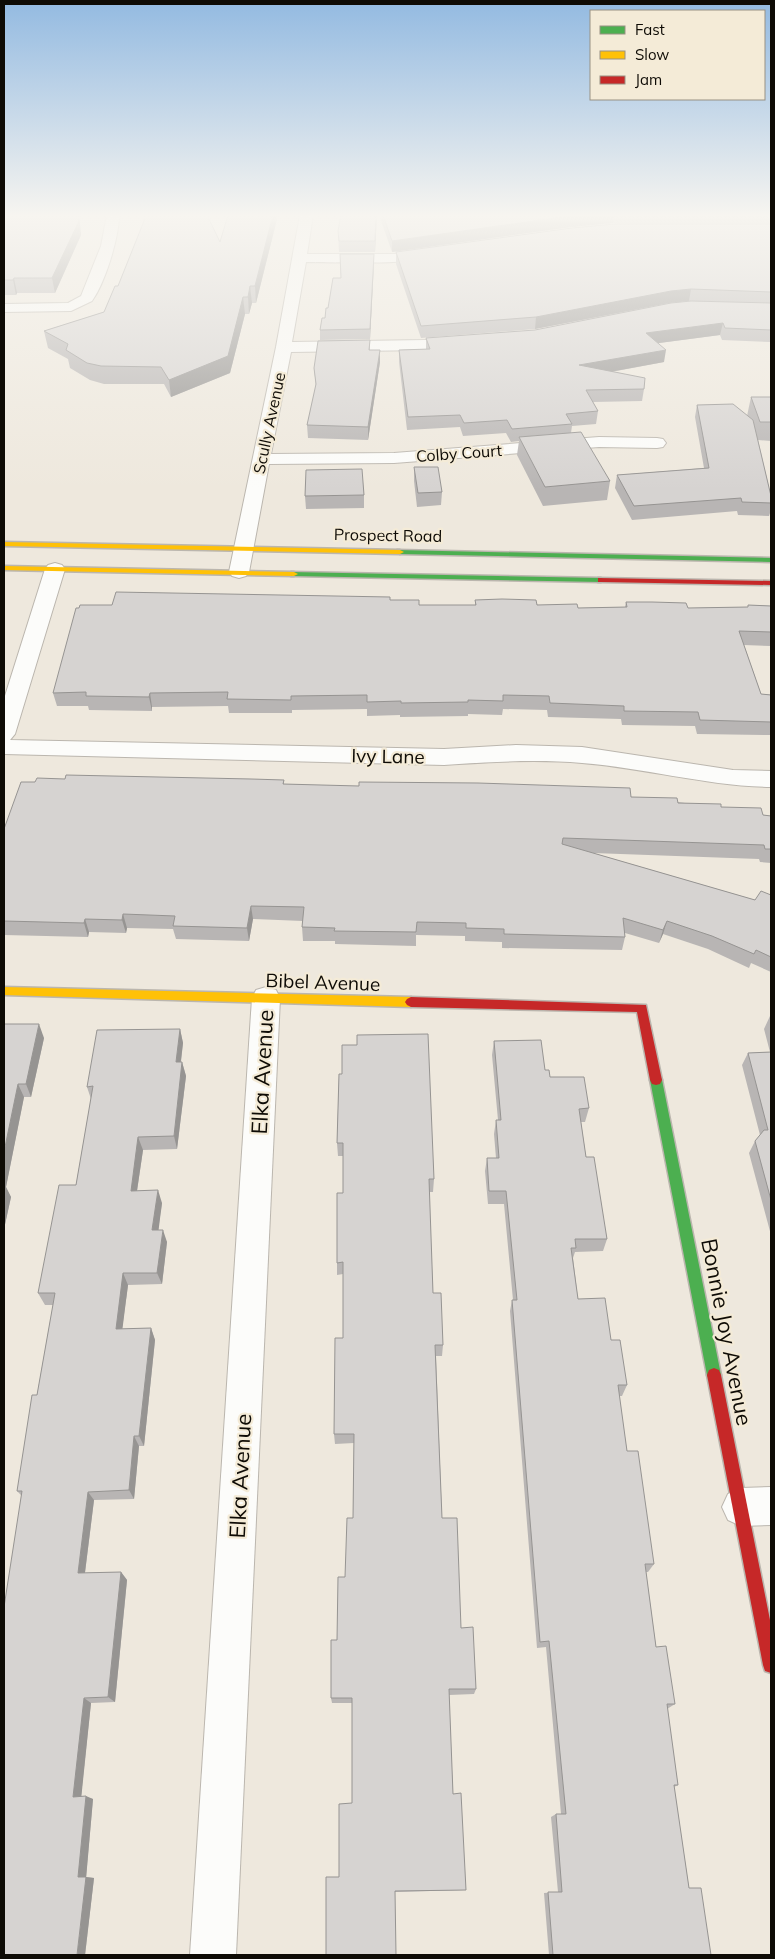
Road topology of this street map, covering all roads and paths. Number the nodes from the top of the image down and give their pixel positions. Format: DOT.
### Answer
graph roads {
  1 [pos="71,306"];
  2 [pos="291,306"];
  3 [pos="4,308"];
  4 [pos="474,341"];
  5 [pos="284,347"];
  6 [pos="657,443"];
  7 [pos="261,459"];
  8 [pos="4,544"];
  9 [pos="243,549"];
  10 [pos="771,560"];
  11 [pos="4,568"];
  12 [pos="55,569"];
  13 [pos="239,572"];
  14 [pos="771,583"];
  15 [pos="4,734"];
  16 [pos="4,747"];
  17 [pos="771,779"];
  18 [pos="4,991"];
  19 [pos="266,998"];
  20 [pos="642,1008"];
  21 [pos="756,1506"];
  22 [pos="771,1665"];
  23 [pos="213,1955"];
  1 -- 3 [label="street"];
  2 -- 5 [label="street, Scully Avenue"];
  4 -- 5 [label="street"];
  5 -- 7 [label="street, Scully Avenue"];
  6 -- 7 [label="street, Colby Court"];
  7 -- 9 [label="street, Scully Avenue"];
  8 -- 9 [label="main road, Prospect Road"];
  9 -- 10 [label="main road, Prospect Road"];
  9 -- 13 [label="street, Scully Avenue"];
  11 -- 12 [label="main road"];
  12 -- 13 [label="main road"];
  12 -- 15 [label="street"];
  13 -- 14 [label="main road"];
  16 -- 17 [label="street, Ivy Lane"];
  18 -- 19 [label="main road, Bibel Avenue"];
  19 -- 20 [label="main road, Bibel Avenue"];
  19 -- 23 [label="street, Elka Avenue"];
  20 -- 21 [label="main road, Bonnie Joy Avenue"];
  21 -- 22 [label="main road, Bonnie Joy Avenue"];
}
